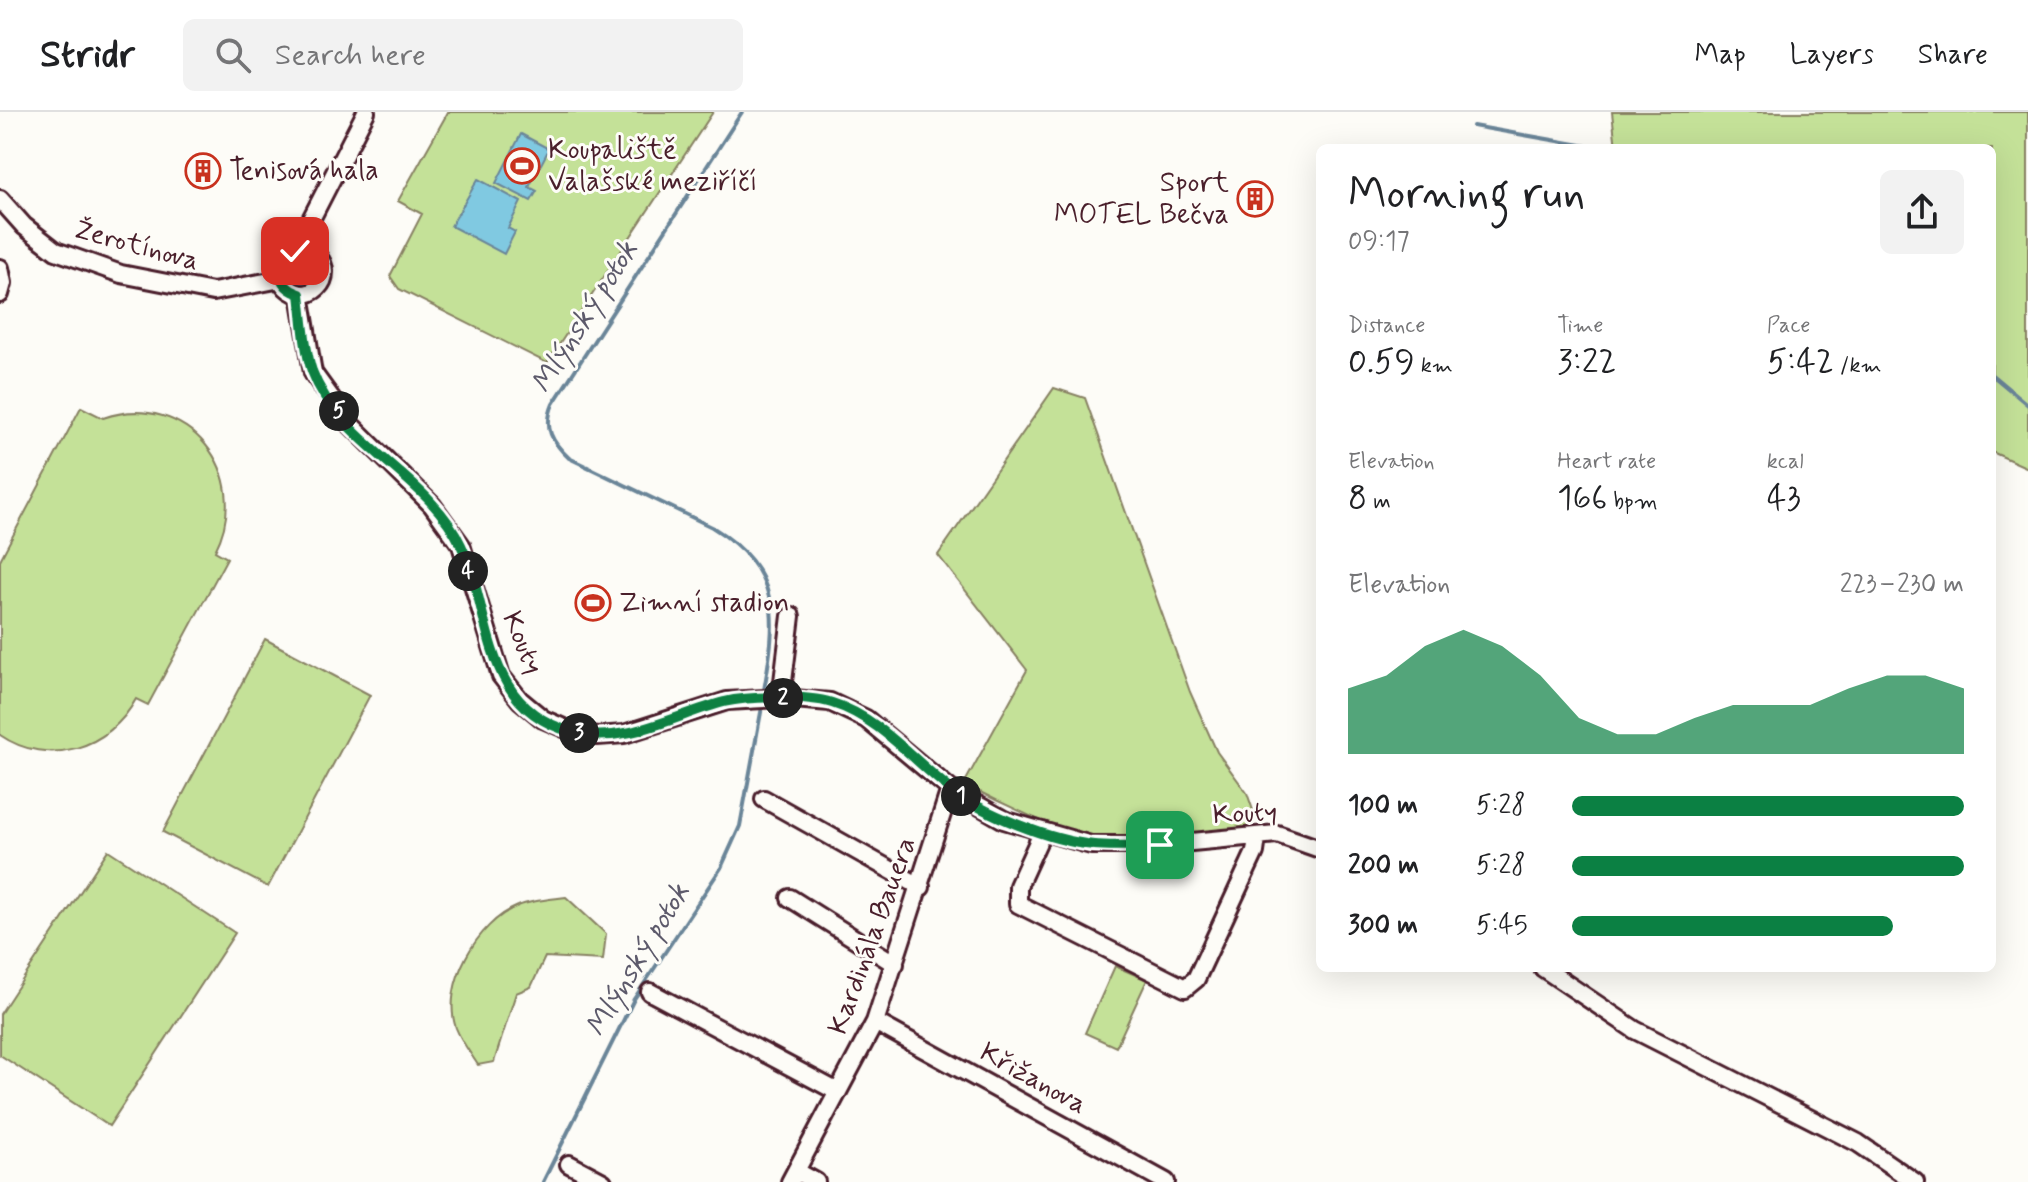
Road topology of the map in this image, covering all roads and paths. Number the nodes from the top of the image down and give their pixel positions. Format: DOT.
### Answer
graph roads {
  1 [pos="366,112"];
  2 [pos="0,199"];
  3 [pos="303,250"];
  4 [pos="0,268"];
  5 [pos="281,279"];
  6 [pos="0,294"];
  7 [pos="300,294"];
  8 [pos="791,616"];
  9 [pos="781,698"];
  10 [pos="950,789"];
  11 [pos="764,799"];
  12 [pos="1043,831"];
  13 [pos="1257,838"];
  14 [pos="1316,847"];
  15 [pos="921,887"];
  16 [pos="790,898"];
  17 [pos="895,964"];
  18 [pos="1549,972"];
  19 [pos="650,992"];
  20 [pos="875,1022"];
  21 [pos="838,1092"];
  22 [pos="569,1164"];
  23 [pos="793,1176"];
  24 [pos="603,1182"];
  25 [pos="816,1182"];
  26 [pos="1166,1182"];
  27 [pos="1915,1182"];
  1 -- 3 [label="street"];
  2 -- 5 [label="street, Žerotínova"];
  3 -- 5 [label="street"];
  3 -- 7 [label="street"];
  4 -- 6 [label="street"];
  5 -- 7 [label="street"];
  7 -- 9 [label="street, Kouty"];
  8 -- 9 [label="street"];
  9 -- 10 [label="street, Kouty"];
  10 -- 12 [label="street, Kouty"];
  10 -- 15 [label="street, Kardinála Bauera"];
  11 -- 15 [label="street"];
  12 -- 13 [label="street, Kouty"];
  12 -- 13 [label="street"];
  13 -- 14 [label="street, Kouty"];
  15 -- 17 [label="street, Kardinála Bauera"];
  16 -- 17 [label="street"];
  17 -- 20 [label="street, Kardinála Bauera"];
  18 -- 27 [label="street"];
  19 -- 21 [label="street"];
  20 -- 21 [label="street, Kardinála Bauera"];
  20 -- 26 [label="street, Křižanova"];
  21 -- 23 [label="street, Kardinála Bauera"];
  22 -- 24 [label="street"];
  23 -- 25 [label="street"];
}
